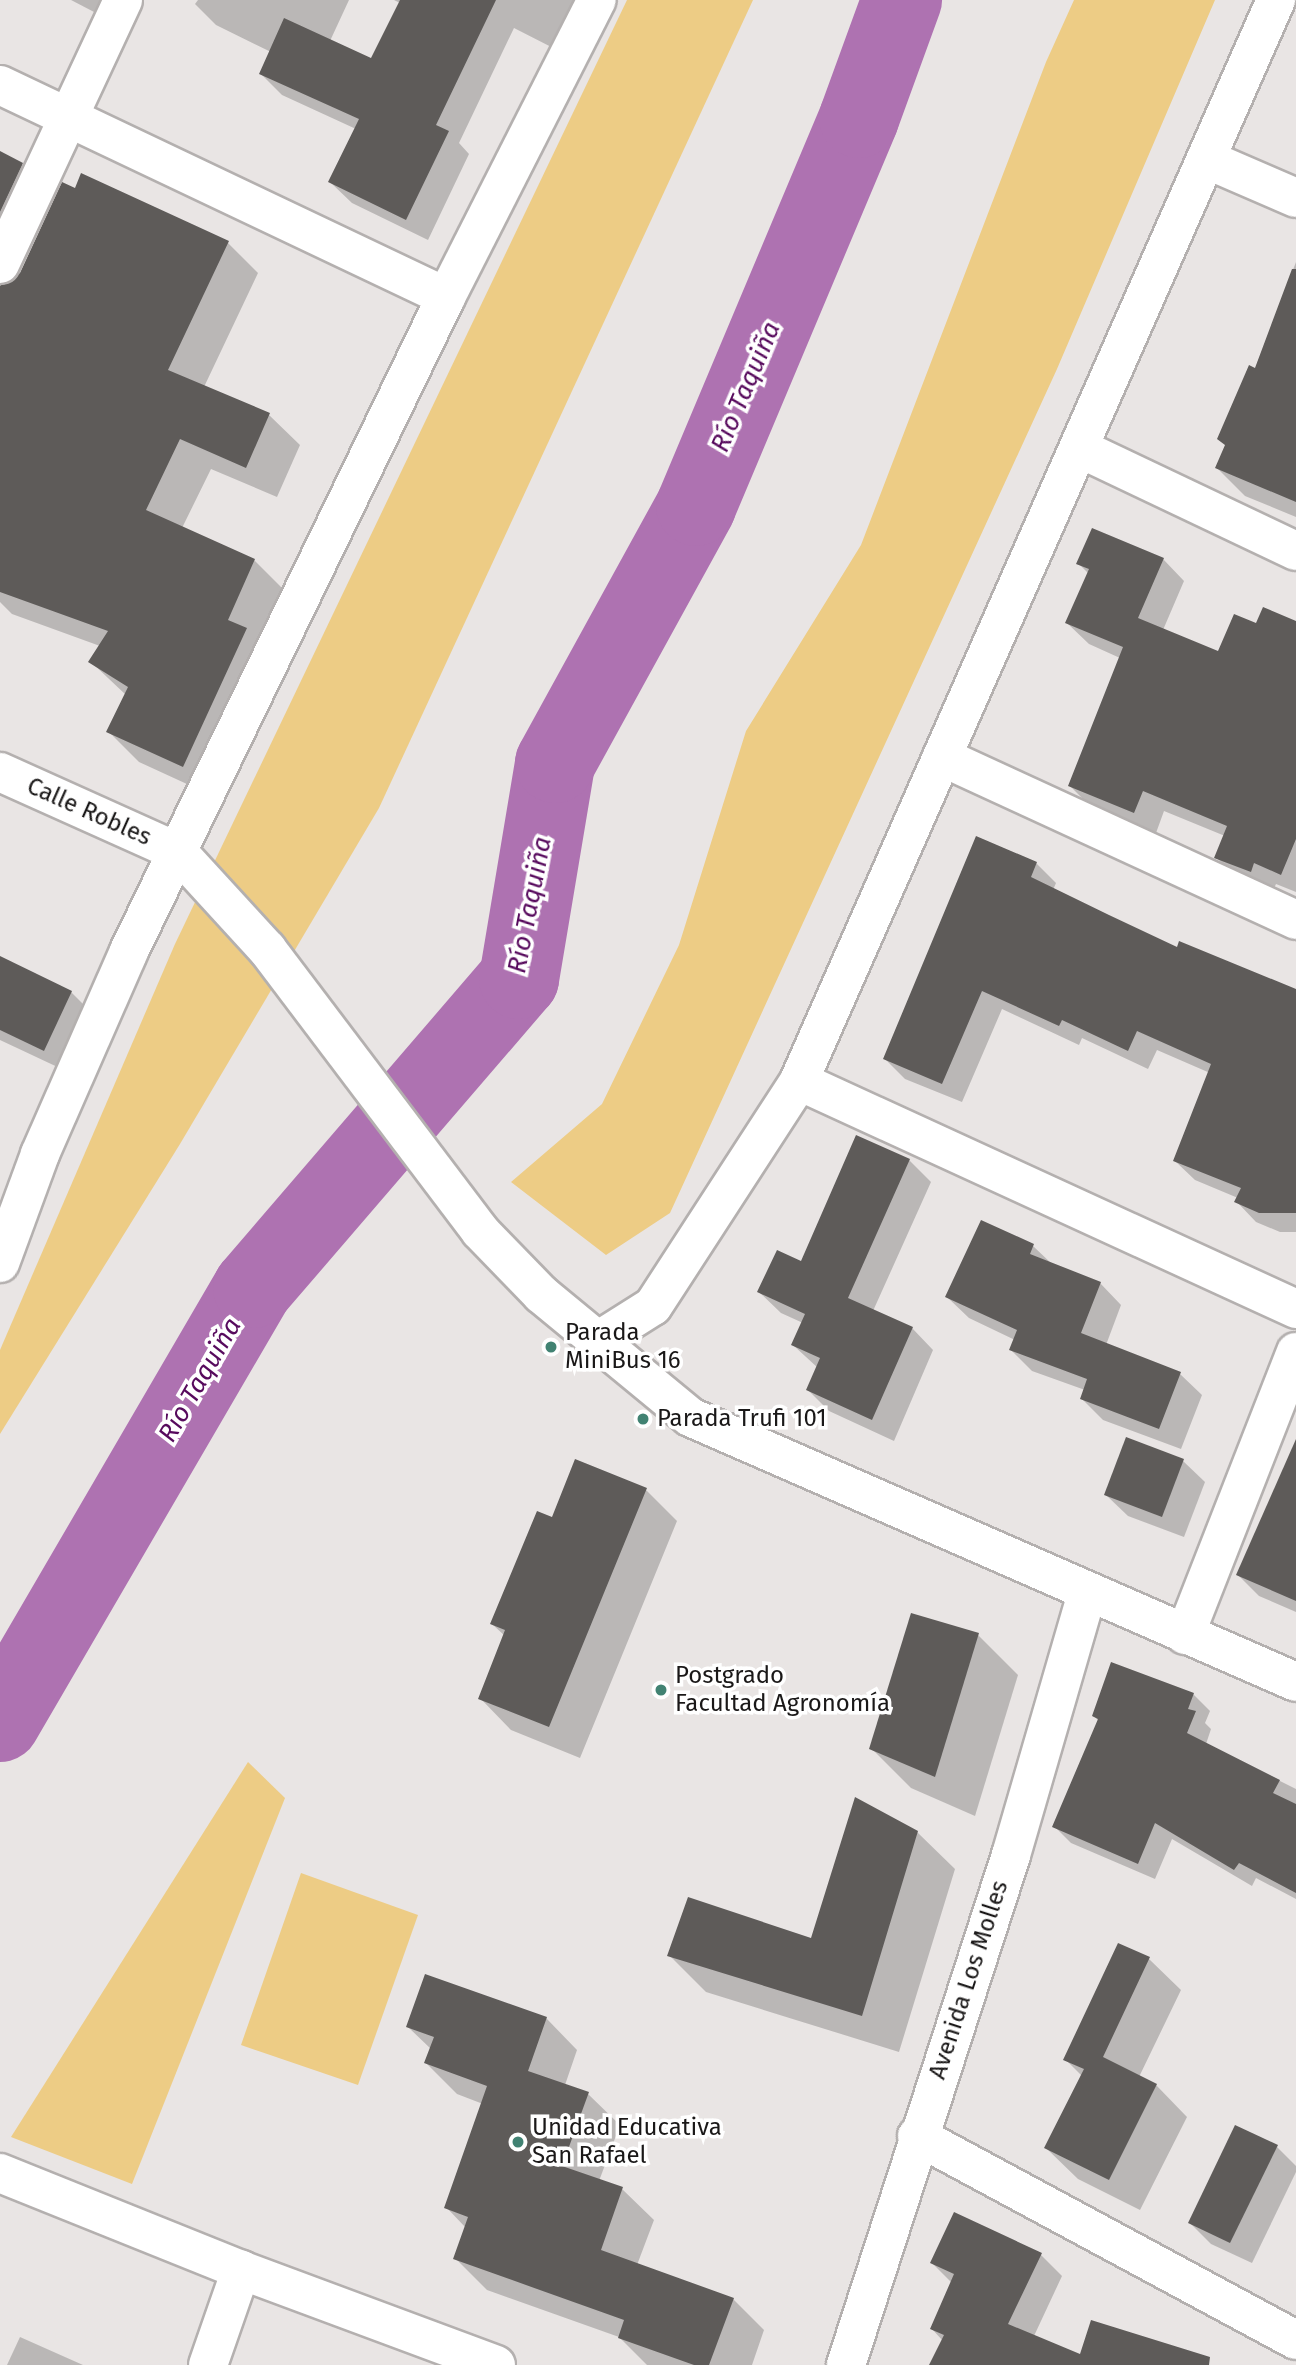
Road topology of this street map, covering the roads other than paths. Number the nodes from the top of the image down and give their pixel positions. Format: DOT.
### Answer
graph roads {
  1 [pos="123,0"];
  2 [pos="597,0"];
  3 [pos="1276,0"];
  4 [pos="0,85"];
  5 [pos="64,117"];
  6 [pos="1206,159"];
  7 [pos="1296,198"];
  8 [pos="0,264"];
  9 [pos="446,297"];
  10 [pos="1079,448"];
  11 [pos="1296,551"];
  12 [pos="942,757"];
  13 [pos="0,772"];
  14 [pos="178,852"];
  15 [pos="1296,920"];
  16 [pos="799,1081"];
  17 [pos="0,1263"];
  18 [pos="1296,1309"];
  19 [pos="596,1342"];
  20 [pos="1296,1352"];
  21 [pos="1087,1593"];
  22 [pos="1185,1635"];
  23 [pos="1296,1682"];
  24 [pos="917,2136"];
  25 [pos="0,2173"];
  26 [pos="241,2270"];
  27 [pos="1296,2340"];
  28 [pos="208,2365"];
  29 [pos="496,2365"];
  30 [pos="846,2365"];
  1 -- 5 [label="street"];
  2 -- 9 [label="street"];
  3 -- 6 [label="street"];
  4 -- 5 [label="street"];
  5 -- 8 [label="street"];
  5 -- 9 [label="street"];
  6 -- 7 [label="street"];
  6 -- 10 [label="street"];
  9 -- 14 [label="street"];
  10 -- 11 [label="street"];
  10 -- 12 [label="street"];
  12 -- 15 [label="street"];
  12 -- 16 [label="street"];
  13 -- 14 [label="street, Calle Robles"];
  14 -- 17 [label="street"];
  14 -- 19 [label="street"];
  16 -- 18 [label="street"];
  16 -- 19 [label="street"];
  19 -- 21 [label="street"];
  20 -- 22 [label="street"];
  21 -- 22 [label="street"];
  21 -- 24 [label="street, Avenida Los Molles"];
  22 -- 23 [label="street"];
  24 -- 27 [label="street"];
  24 -- 30 [label="street, Avenida Los Molles"];
  25 -- 26 [label="street"];
  26 -- 28 [label="street"];
  26 -- 29 [label="street"];
}
